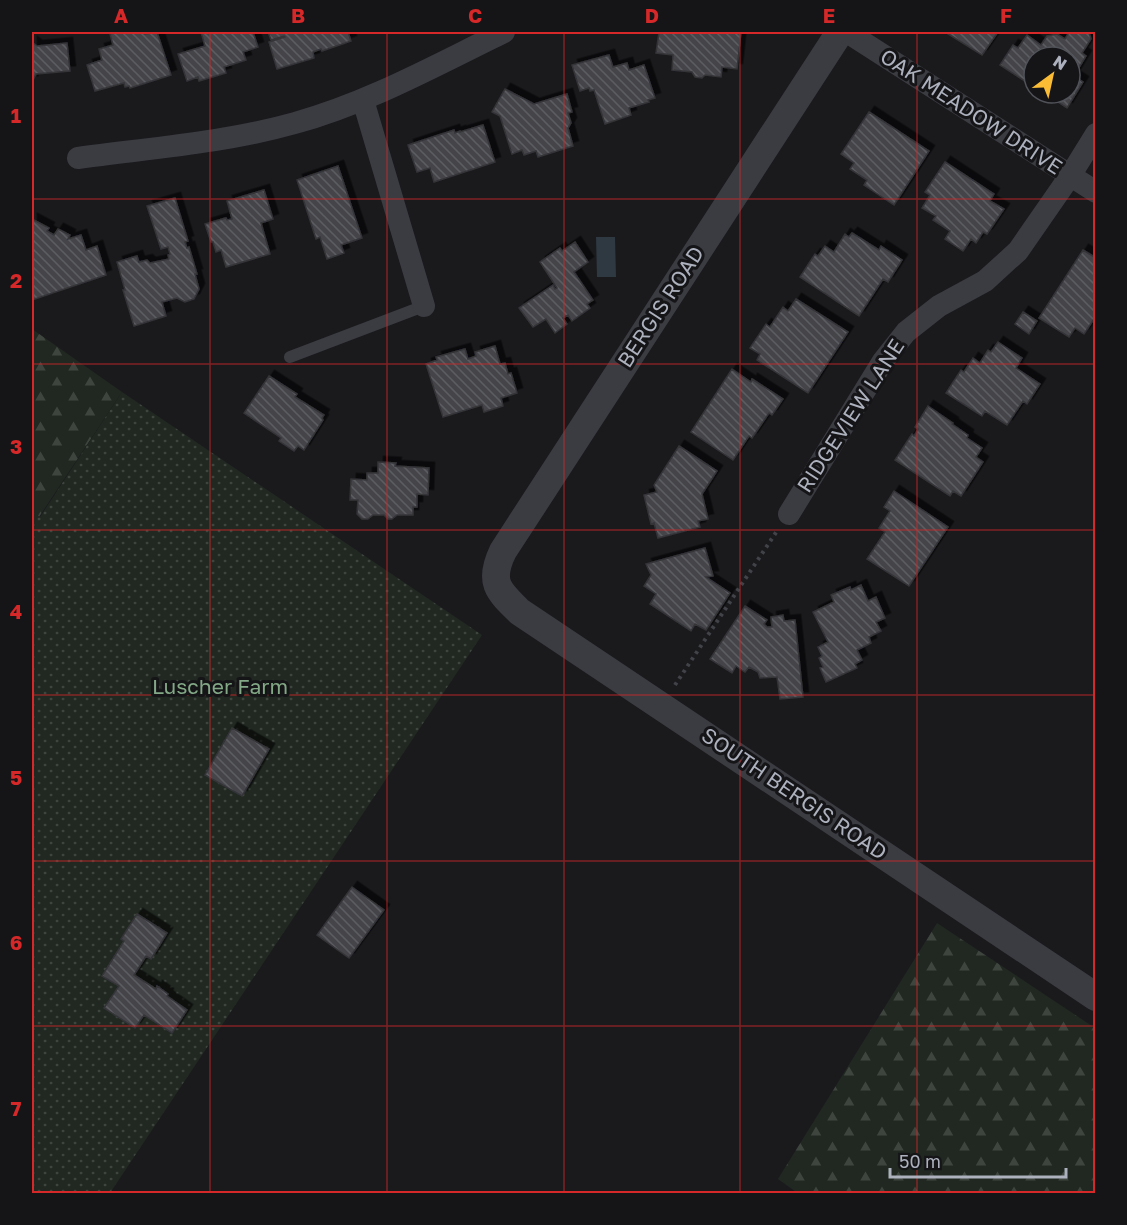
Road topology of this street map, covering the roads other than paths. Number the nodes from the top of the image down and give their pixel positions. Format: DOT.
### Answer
graph roads {
  1 [pos="504,32"];
  2 [pos="840,32"];
  3 [pos="847,32"];
  4 [pos="363,100"];
  5 [pos="1095,134"];
  6 [pos="78,158"];
  7 [pos="1070,176"];
  8 [pos="1095,192"];
  9 [pos="424,306"];
  10 [pos="290,357"];
  11 [pos="789,513"];
  12 [pos="498,587"];
  13 [pos="1095,998"];
  1 -- 4 [label="street"];
  2 -- 12 [label="street, BERGIS ROAD"];
  3 -- 7 [label="street, OAK MEADOW DRIVE"];
  4 -- 6 [label="street"];
  4 -- 9 [label="street"];
  5 -- 7 [label="street, RIDGEVIEW LANE"];
  7 -- 8 [label="street, OAK MEADOW DRIVE"];
  7 -- 11 [label="street, RIDGEVIEW LANE"];
  9 -- 10 [label="lane"];
  12 -- 13 [label="street, SOUTH BERGIS ROAD"];
}
